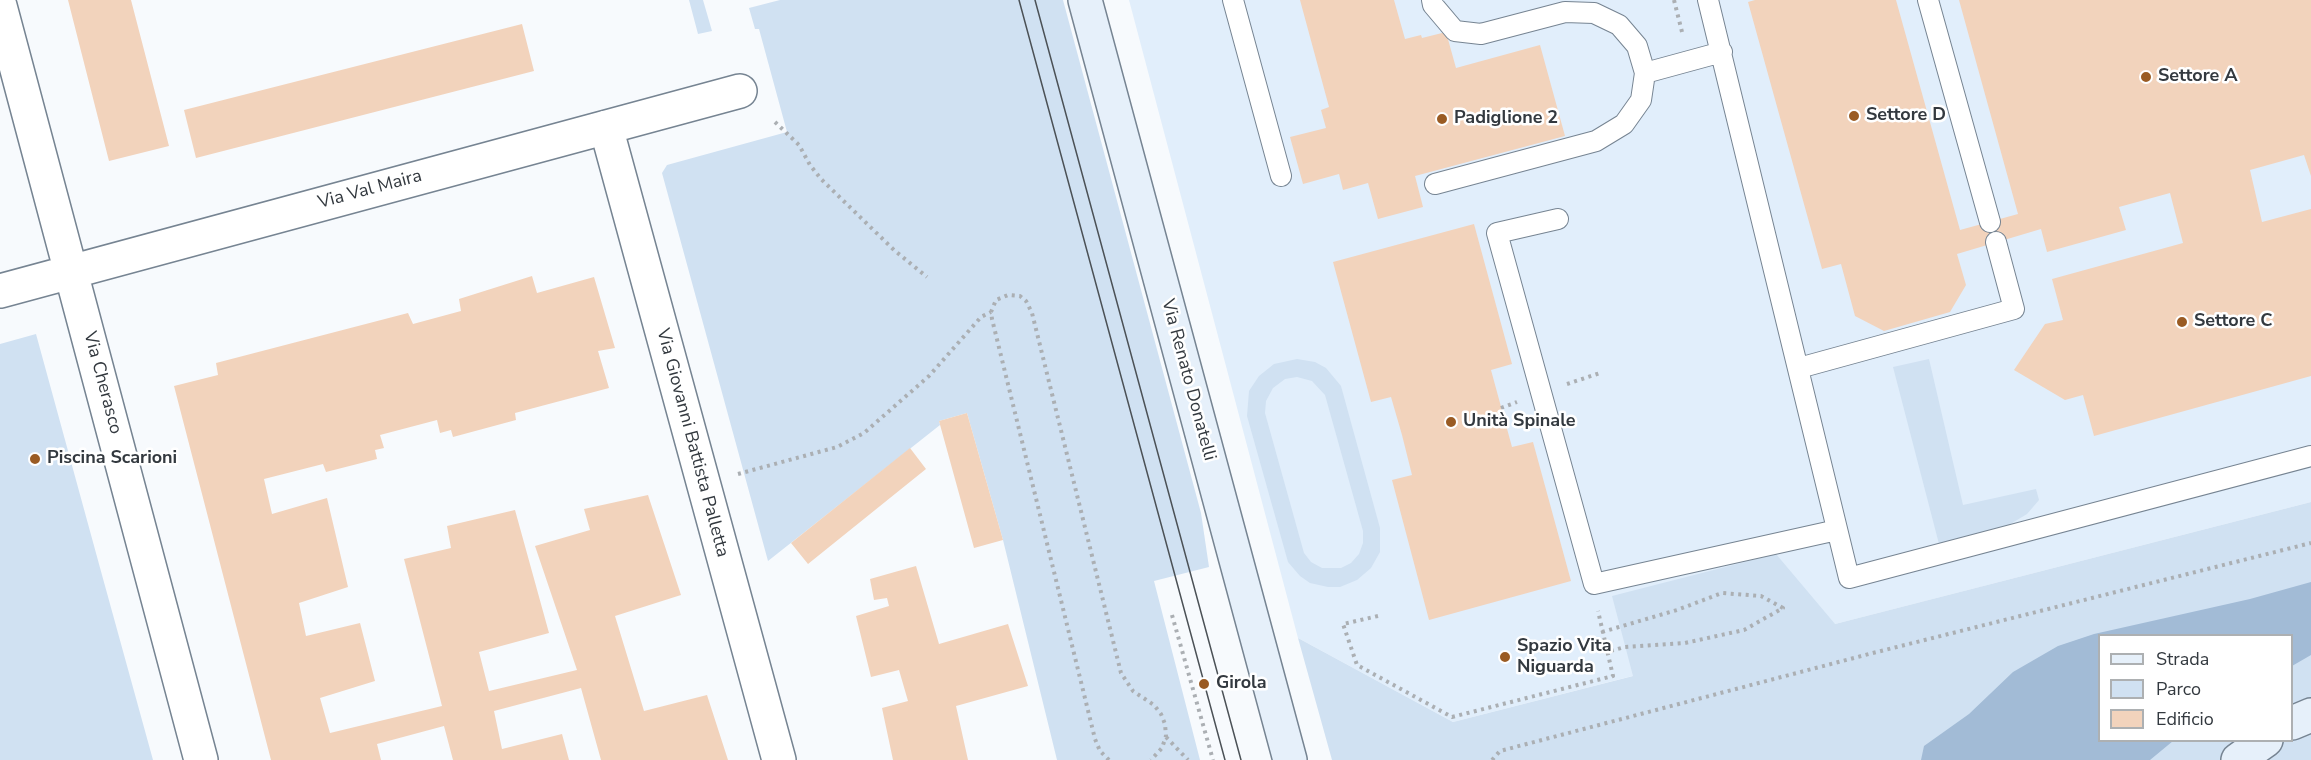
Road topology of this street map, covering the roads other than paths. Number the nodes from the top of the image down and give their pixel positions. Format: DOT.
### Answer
graph roads {
  1 [pos="1085,0"];
  2 [pos="1233,0"];
  3 [pos="1432,0"];
  4 [pos="1708,0"];
  5 [pos="1928,0"];
  6 [pos="0,6"];
  7 [pos="1563,6"];
  8 [pos="1722,52"];
  9 [pos="1645,73"];
  10 [pos="740,91"];
  11 [pos="606,127"];
  12 [pos="1281,176"];
  13 [pos="1435,184"];
  14 [pos="1558,219"];
  15 [pos="1990,222"];
  16 [pos="1996,242"];
  17 [pos="72,270"];
  18 [pos="0,291"];
  19 [pos="1799,368"];
  20 [pos="2311,456"];
  21 [pos="1837,530"];
  22 [pos="2311,715"];
  23 [pos="2293,723"];
  24 [pos="2265,742"];
  25 [pos="201,760"];
  26 [pos="779,760"];
  27 [pos="1290,760"];
  28 [pos="2238,760"];
  1 -- 27 [label="main road, Via Renato Donatelli"];
  2 -- 12 [label="lane"];
  3 -- 7 [label="lane"];
  4 -- 8 [label="lane"];
  5 -- 15 [label="lane"];
  6 -- 17 [label="street, Via Cherasco"];
  7 -- 9 [label="lane"];
  8 -- 9 [label="lane"];
  8 -- 19 [label="lane"];
  9 -- 13 [label="lane"];
  10 -- 11 [label="street, Via Val Maira"];
  11 -- 17 [label="street, Via Val Maira"];
  11 -- 26 [label="street, Via Giovanni Battista Palletta"];
  14 -- 21 [label="lane"];
  16 -- 19 [label="lane"];
  17 -- 18 [label="street, Via Val Maira"];
  17 -- 25 [label="street, Via Cherasco"];
  19 -- 21 [label="lane"];
  20 -- 21 [label="lane"];
  22 -- 23 [label="main road"];
  24 -- 28 [label="main road"];
}
